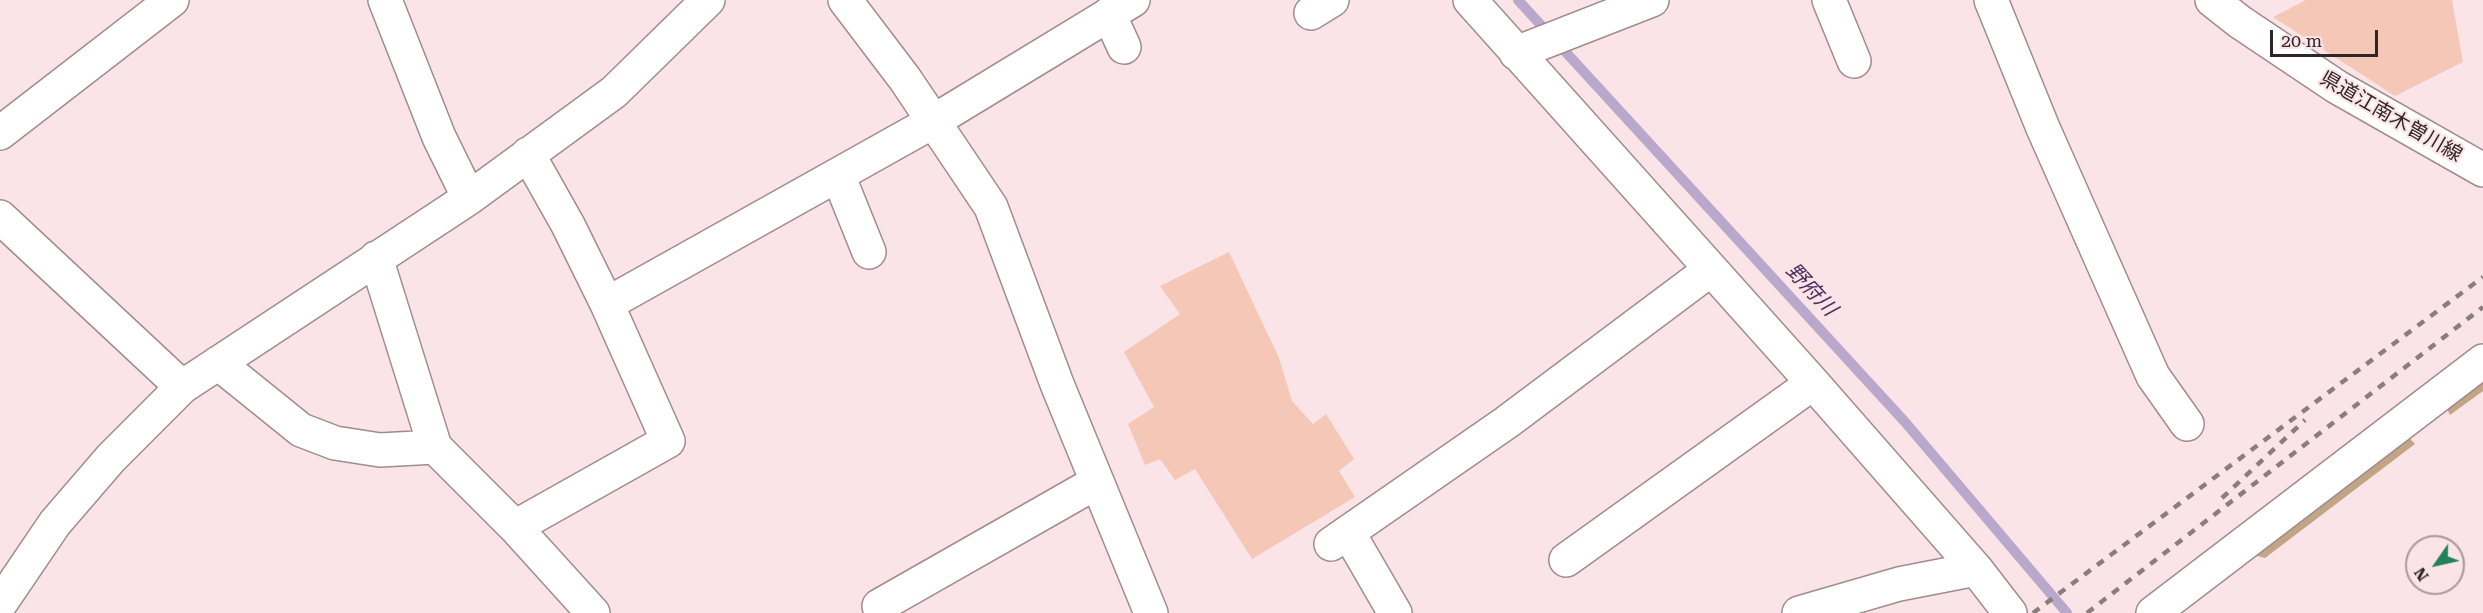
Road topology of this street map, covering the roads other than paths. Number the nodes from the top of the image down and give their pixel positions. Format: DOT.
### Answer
graph roads {
  1 [pos="172,0"];
  2 [pos="385,0"];
  3 [pos="708,0"];
  4 [pos="845,0"];
  5 [pos="1470,0"];
  6 [pos="1652,0"];
  7 [pos="1829,0"];
  8 [pos="1991,0"];
  9 [pos="2212,0"];
  10 [pos="1121,7"];
  11 [pos="1124,47"];
  12 [pos="1521,52"];
  13 [pos="1854,61"];
  14 [pos="934,121"];
  15 [pos="0,133"];
  16 [pos="528,154"];
  17 [pos="2483,170"];
  18 [pos="838,175"];
  19 [pos="469,198"];
  20 [pos="0,217"];
  21 [pos="869,252"];
  22 [pos="376,258"];
  23 [pos="1710,270"];
  24 [pos="607,304"];
  25 [pos="2483,361"];
  26 [pos="218,363"];
  27 [pos="1813,383"];
  28 [pos="182,387"];
  29 [pos="2187,424"];
  30 [pos="435,447"];
  31 [pos="1097,482"];
  32 [pos="515,527"];
  33 [pos="1566,560"];
  34 [pos="1976,569"];
  35 [pos="0,604"];
  36 [pos="879,606"];
  37 [pos="579,608"];
  38 [pos="1151,613"];
  39 [pos="1395,613"];
  40 [pos="1799,613"];
  41 [pos="2010,613"];
  42 [pos="2153,613"];
  1 -- 15 [label="street"];
  2 -- 19 [label="street"];
  3 -- 16 [label="street"];
  4 -- 14 [label="street"];
  5 -- 12 [label="street"];
  6 -- 12 [label="street"];
  7 -- 13 [label="street"];
  8 -- 29 [label="street"];
  9 -- 17 [label="street, 県道江南木曽川線"];
  10 -- 11 [label="street"];
  10 -- 14 [label="street"];
  12 -- 23 [label="street"];
  14 -- 18 [label="street"];
  14 -- 31 [label="street"];
  16 -- 19 [label="street"];
  16 -- 24 [label="street"];
  18 -- 21 [label="street"];
  18 -- 24 [label="street"];
  19 -- 22 [label="street"];
  20 -- 28 [label="street"];
  22 -- 26 [label="street"];
  22 -- 30 [label="street"];
  23 -- 27 [label="street"];
  23 -- 39 [label="street"];
  24 -- 32 [label="street"];
  25 -- 42 [label="street"];
  26 -- 28 [label="street"];
  26 -- 30 [label="street"];
  27 -- 33 [label="street"];
  27 -- 34 [label="street"];
  28 -- 35 [label="street"];
  30 -- 32 [label="street"];
  31 -- 36 [label="street"];
  31 -- 38 [label="street"];
  32 -- 37 [label="street"];
  34 -- 40 [label="street"];
  34 -- 41 [label="street"];
}
